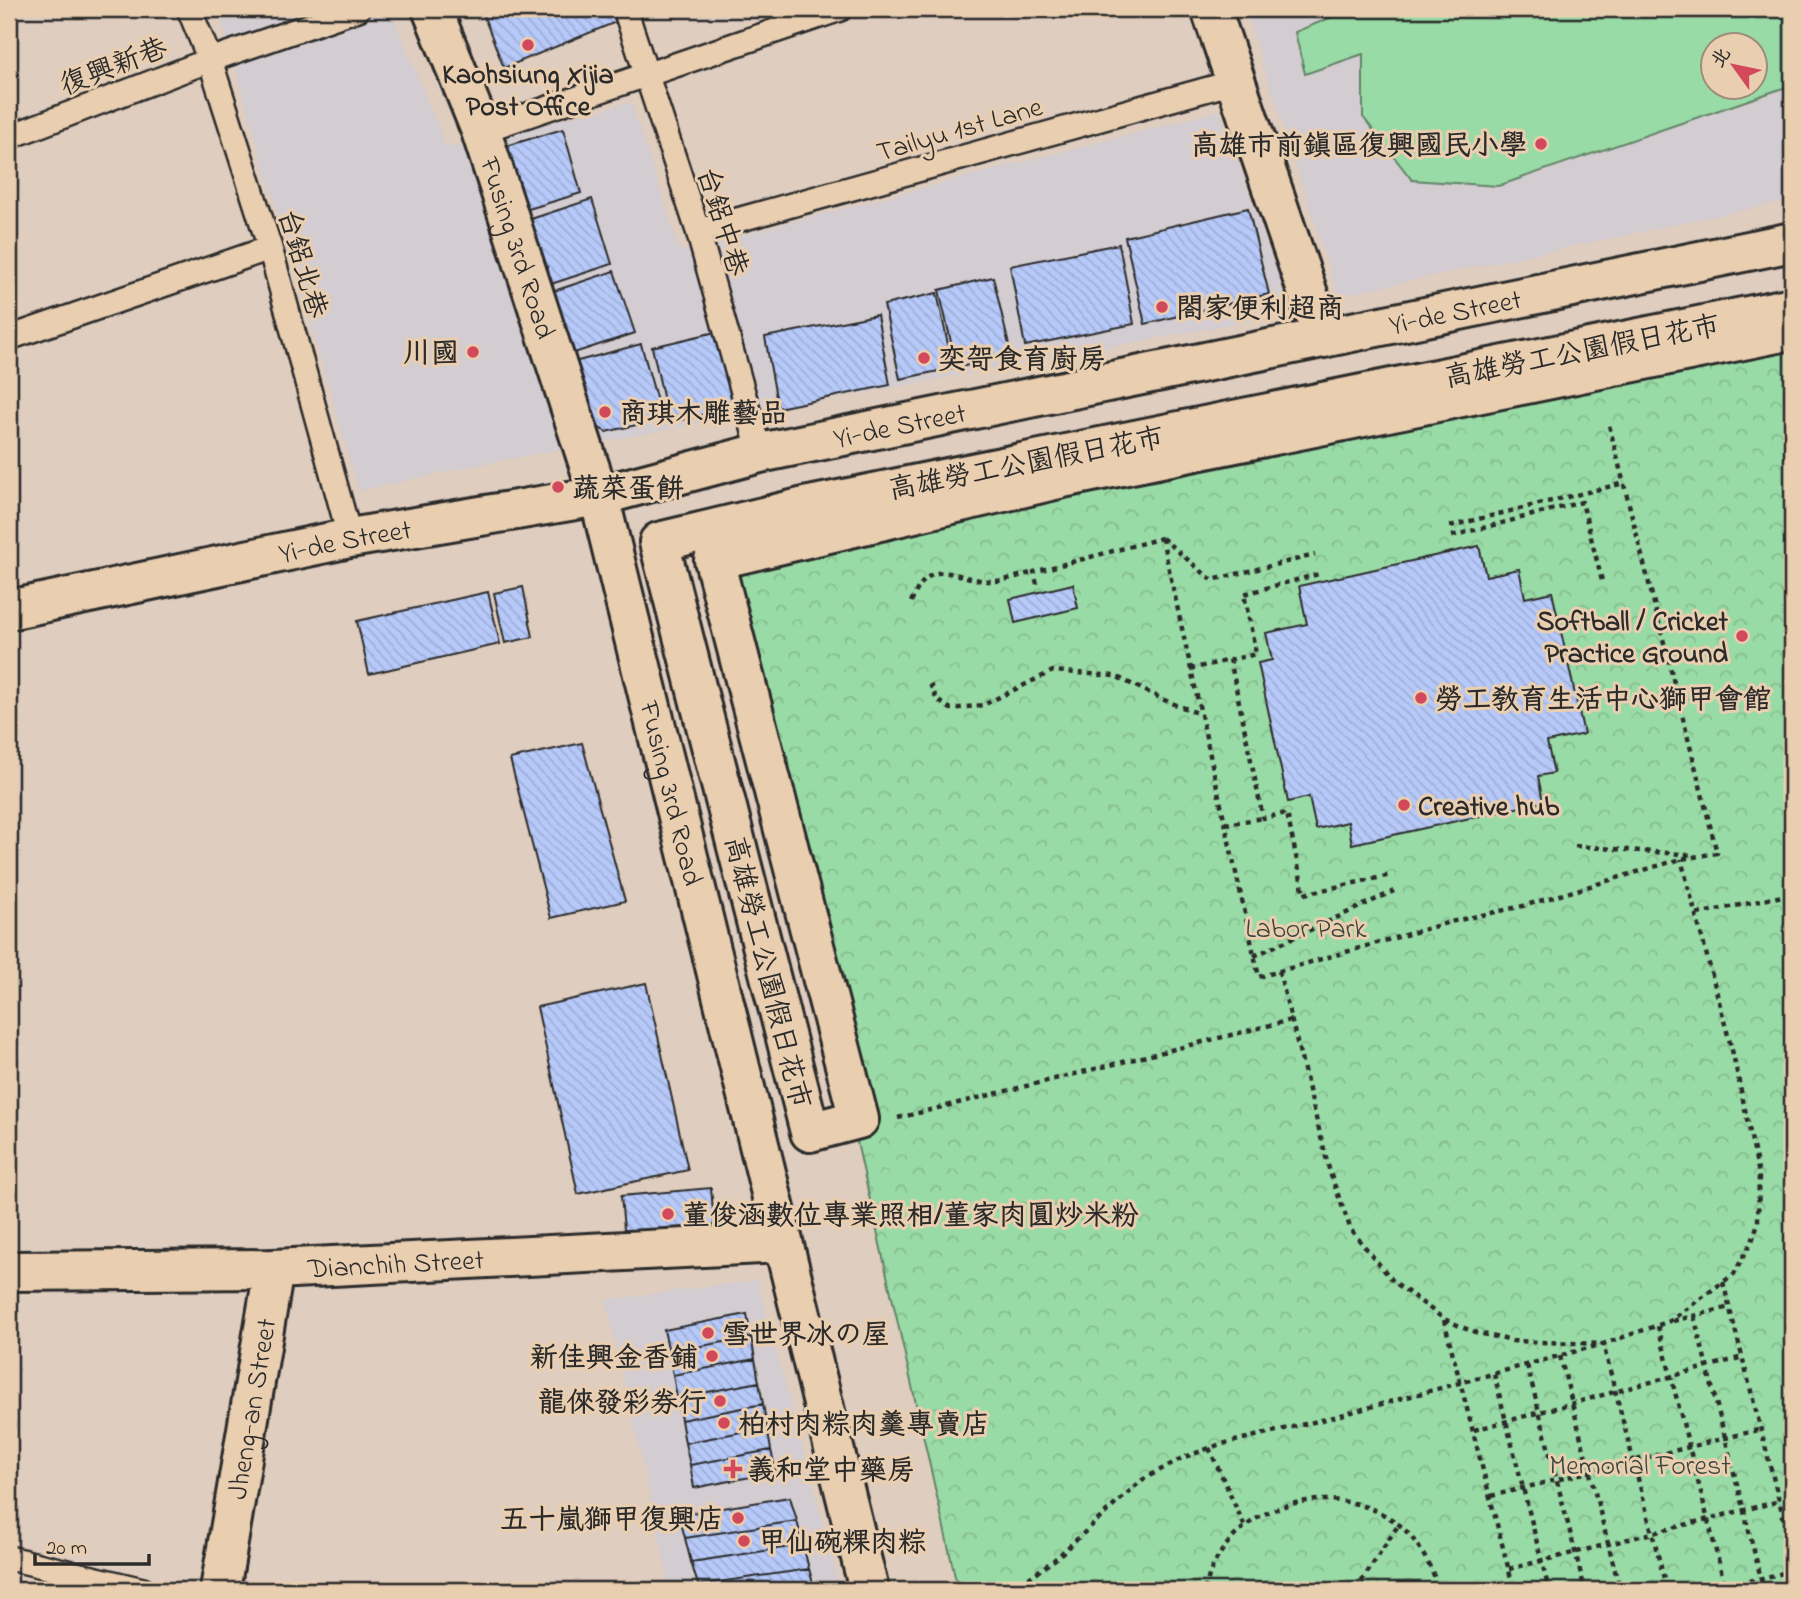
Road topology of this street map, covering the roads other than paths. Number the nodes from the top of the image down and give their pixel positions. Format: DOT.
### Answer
graph roads {
  1 [pos="189,9"];
  2 [pos="358,9"];
  3 [pos="432,9"];
  4 [pos="625,9"];
  5 [pos="840,9"];
  6 [pos="1211,9"];
  7 [pos="210,60"];
  8 [pos="648,75"];
  9 [pos="1237,81"];
  10 [pos="481,131"];
  11 [pos="9,138"];
  12 [pos="698,231"];
  13 [pos="1792,242"];
  14 [pos="270,248"];
  15 [pos="1792,307"];
  16 [pos="1792,330"];
  17 [pos="9,338"];
  18 [pos="1323,338"];
  19 [pos="760,453"];
  20 [pos="599,496"];
  21 [pos="350,538"];
  22 [pos="9,610"];
  23 [pos="783,1243"];
  24 [pos="274,1269"];
  25 [pos="9,1271"];
  26 [pos="9,1558"];
  27 [pos="143,1590"];
  28 [pos="219,1590"];
  29 [pos="869,1590"];
  1 -- 7 [label="lane, 台鋁北巷"];
  2 -- 7 [label="lane, 復興新巷"];
  3 -- 10 [label="street, Fusing 3rd Road"];
  4 -- 8 [label="lane, 台鋁中巷"];
  5 -- 8 [label="lane"];
  6 -- 9 [label="street"];
  7 -- 11 [label="lane, 復興新巷"];
  7 -- 14 [label="lane, 台鋁北巷"];
  8 -- 10 [label="lane"];
  8 -- 12 [label="lane, 台鋁中巷"];
  9 -- 12 [label="lane, Tailyu 1st Lane"];
  9 -- 18 [label="street"];
  10 -- 20 [label="street, Fusing 3rd Road"];
  12 -- 19 [label="lane, 台鋁中巷"];
  13 -- 18 [label="street, Yi-de Street"];
  14 -- 17 [label="lane"];
  14 -- 21 [label="lane, 台鋁北巷"];
  15 -- 16 [label="street, 高雄勞工公園假日花市"];
  18 -- 19 [label="street, Yi-de Street"];
  19 -- 20 [label="street, Yi-de Street"];
  20 -- 21 [label="street, Yi-de Street"];
  20 -- 23 [label="street, Fusing 3rd Road"];
  21 -- 22 [label="street, Yi-de Street"];
  23 -- 24 [label="street, Dianchih Street"];
  23 -- 29 [label="street, Fusing 3rd Road"];
  24 -- 25 [label="street, Dianchih Street"];
  24 -- 28 [label="street, Jheng-an Street"];
  26 -- 27 [label="lane"];
}
